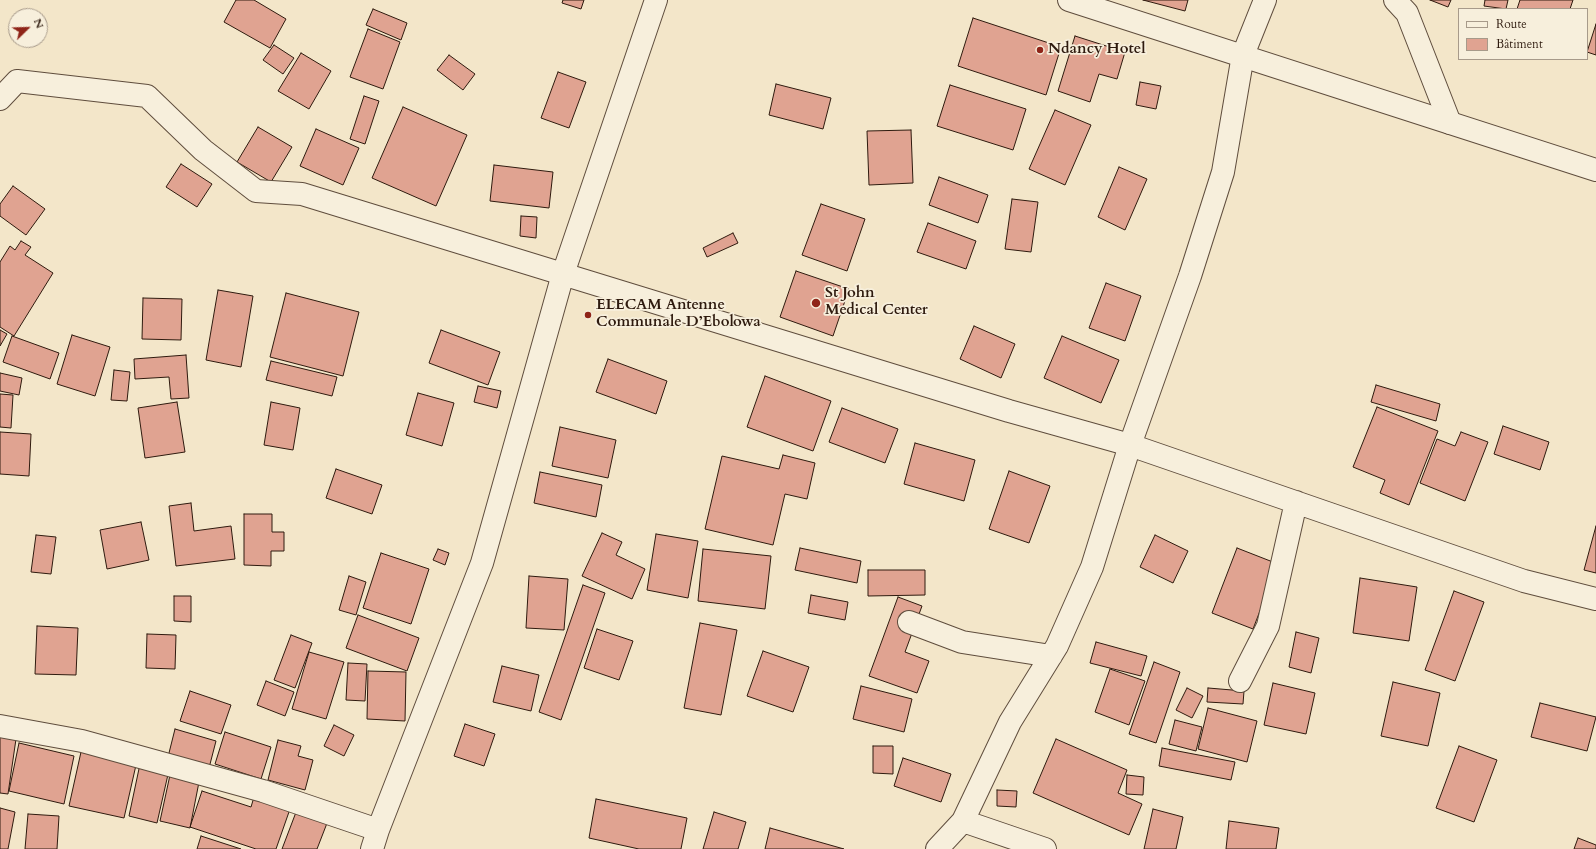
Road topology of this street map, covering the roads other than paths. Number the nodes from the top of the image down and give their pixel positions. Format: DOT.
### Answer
graph roads {
  1 [pos="656,0"];
  2 [pos="1069,0"];
  3 [pos="1265,0"];
  4 [pos="1395,0"];
  5 [pos="1243,55"];
  6 [pos="0,99"];
  7 [pos="1450,123"];
  8 [pos="1596,170"];
  9 [pos="563,274"];
  10 [pos="1130,445"];
  11 [pos="1296,502"];
  12 [pos="1596,599"];
  13 [pos="909,622"];
  14 [pos="1051,656"];
  15 [pos="1240,681"];
  16 [pos="0,726"];
  17 [pos="963,821"];
  18 [pos="375,839"];
  19 [pos="937,849"];
  20 [pos="1045,849"];
  1 -- 9 [label="street"];
  2 -- 5 [label="street"];
  3 -- 5 [label="street"];
  4 -- 7 [label="street"];
  5 -- 7 [label="street"];
  5 -- 10 [label="street"];
  6 -- 9 [label="street"];
  7 -- 8 [label="street"];
  9 -- 10 [label="street"];
  9 -- 18 [label="street"];
  10 -- 11 [label="street"];
  10 -- 14 [label="street"];
  11 -- 12 [label="street"];
  11 -- 15 [label="street"];
  13 -- 14 [label="street"];
  14 -- 17 [label="street"];
  16 -- 18 [label="street"];
  17 -- 19 [label="street"];
  17 -- 20 [label="street"];
}
